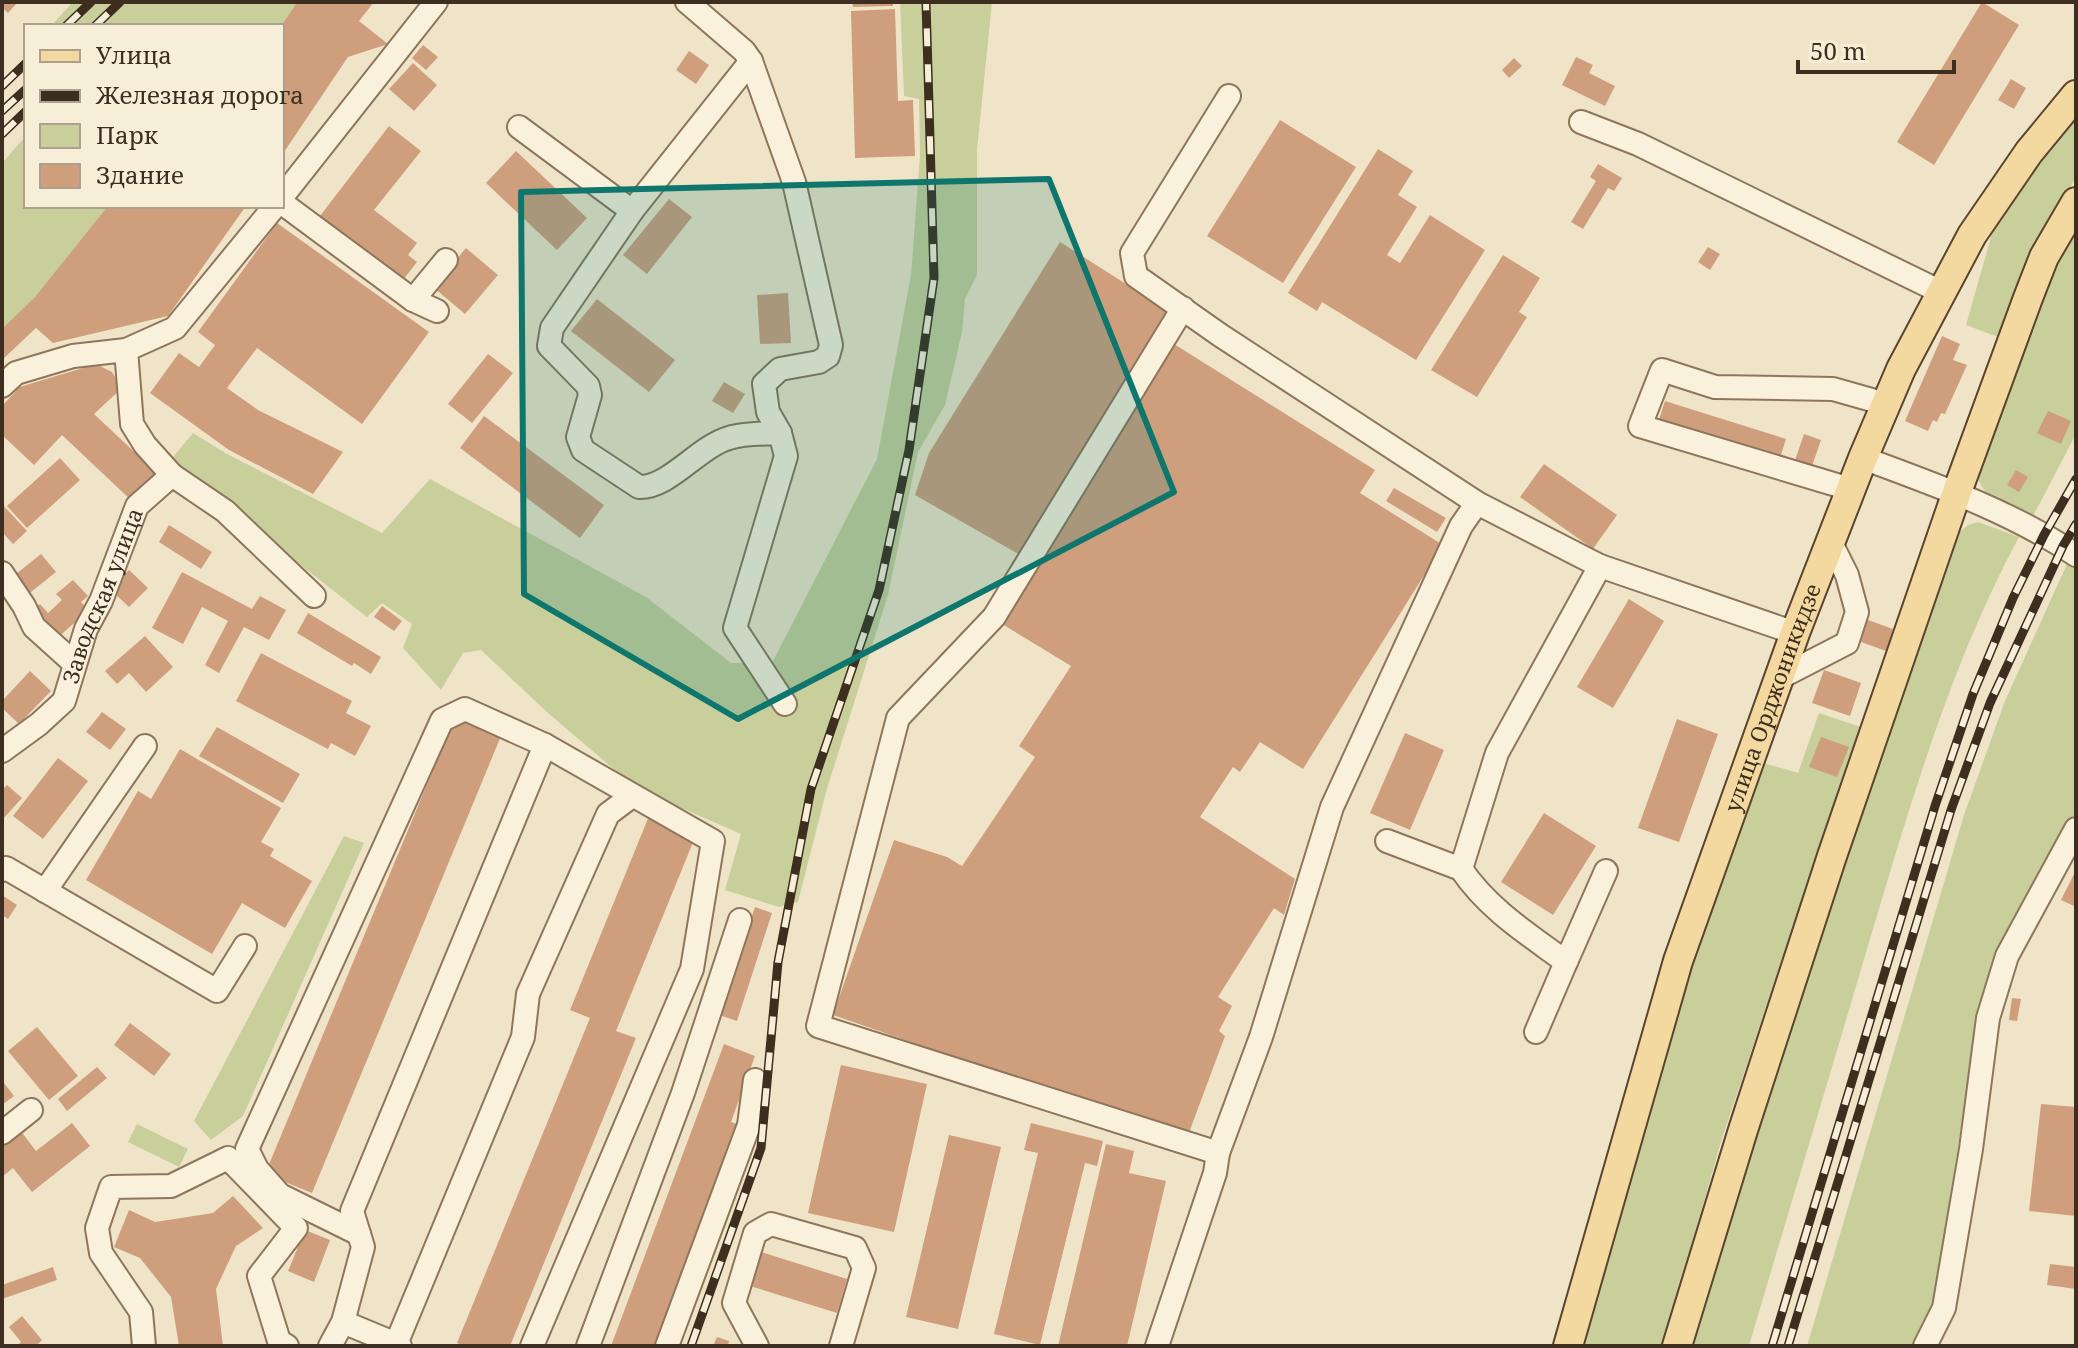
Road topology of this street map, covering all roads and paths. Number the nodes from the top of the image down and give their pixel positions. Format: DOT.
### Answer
graph roads {
  1 [pos="436,2"];
  2 [pos="687,2"];
  3 [pos="751,61"];
  4 [pos="2076,95"];
  5 [pos="1229,96"];
  6 [pos="1581,122"];
  7 [pos="519,127"];
  8 [pos="284,194"];
  9 [pos="2076,202"];
  10 [pos="284,204"];
  11 [pos="273,208"];
  12 [pos="632,211"];
  13 [pos="446,260"];
  14 [pos="1941,292"];
  15 [pos="413,300"];
  16 [pos="1183,308"];
  17 [pos="437,311"];
  18 [pos="126,350"];
  19 [pos="2,386"];
  20 [pos="1886,404"];
  21 [pos="780,433"];
  22 [pos="1863,458"];
  23 [pos="172,475"];
  24 [pos="1850,489"];
  25 [pos="1957,492"];
  26 [pos="1477,503"];
  27 [pos="1830,541"];
  28 [pos="2076,555"];
  29 [pos="1600,566"];
  30 [pos="2,573"];
  31 [pos="314,596"];
  32 [pos="1795,633"];
  33 [pos="74,663"];
  34 [pos="1779,678"];
  35 [pos="785,704"];
  36 [pos="545,745"];
  37 [pos="145,746"];
  38 [pos="2,751"];
  39 [pos="632,796"];
  40 [pos="2076,829"];
  41 [pos="1387,841"];
  42 [pos="1461,869"];
  43 [pos="2,870"];
  44 [pos="1606,871"];
  45 [pos="45,891"];
  46 [pos="740,920"];
  47 [pos="245,946"];
  48 [pos="1566,962"];
  49 [pos="1536,1032"];
  50 [pos="755,1080"];
  51 [pos="31,1110"];
  52 [pos="2,1133"];
  53 [pos="1218,1153"];
  54 [pos="359,1234"];
  55 [pos="343,1322"];
  56 [pos="398,1345"];
  57 [pos="144,1346"];
  58 [pos="287,1346"];
  59 [pos="330,1346"];
  60 [pos="532,1346"];
  61 [pos="588,1346"];
  62 [pos="667,1346"];
  63 [pos="757,1346"];
  64 [pos="841,1346"];
  65 [pos="1157,1346"];
  66 [pos="1568,1346"];
  67 [pos="1677,1346"];
  68 [pos="1925,1346"];
  1 -- 8 [label="street"];
  2 -- 3 [label="street"];
  3 -- 12 [label="street"];
  3 -- 21 [label="street"];
  4 -- 14 [label="main road, улица Орджоникидзе"];
  5 -- 16 [label="street"];
  6 -- 14 [label="street"];
  7 -- 12 [label="street"];
  9 -- 25 [label="main road"];
  10 -- 15 [label="street"];
  11 -- 18 [label="street"];
  12 -- 21 [label="street"];
  13 -- 15 [label="street"];
  14 -- 20 [label="main road, улица Орджоникидзе"];
  15 -- 17 [label="street"];
  16 -- 26 [label="street"];
  16 -- 53 [label="street"];
  18 -- 19 [label="street"];
  18 -- 23 [label="street"];
  20 -- 22 [label="main road, улица Орджоникидзе"];
  20 -- 24 [label="street"];
  21 -- 35 [label="street"];
  22 -- 24 [label="main road, улица Орджоникидзе"];
  22 -- 25 [label="street"];
  23 -- 31 [label="street"];
  23 -- 33 [label="street, Заводская улица"];
  24 -- 27 [label="main road, улица Орджоникидзе"];
  25 -- 28 [label="street"];
  25 -- 67 [label="main road"];
  26 -- 29 [label="street"];
  26 -- 53 [label="street"];
  27 -- 32 [label="main road, улица Орджоникидзе"];
  27 -- 34 [label="street"];
  29 -- 32 [label="street"];
  29 -- 42 [label="street"];
  30 -- 33 [label="street"];
  32 -- 34 [label="main road, улица Орджоникидзе"];
  33 -- 38 [label="street, Заводская улица"];
  34 -- 66 [label="main road, улица Орджоникидзе"];
  36 -- 39 [label="street"];
  36 -- 54 [label="street"];
  36 -- 54 [label="street"];
  37 -- 45 [label="street"];
  39 -- 56 [label="street"];
  39 -- 60 [label="street"];
  40 -- 68 [label="street"];
  41 -- 42 [label="street"];
  42 -- 48 [label="street"];
  43 -- 45 [label="street"];
  44 -- 48 [label="street"];
  45 -- 47 [label="street"];
  46 -- 61 [label="street"];
  48 -- 49 [label="street"];
  50 -- 62 [label="street"];
  51 -- 52 [label="street"];
  53 -- 65 [label="street"];
  54 -- 55 [label="street"];
  55 -- 56 [label="street"];
  55 -- 59 [label="street"];
  57 -- 58 [label="street"];
  63 -- 64 [label="street"];
}
